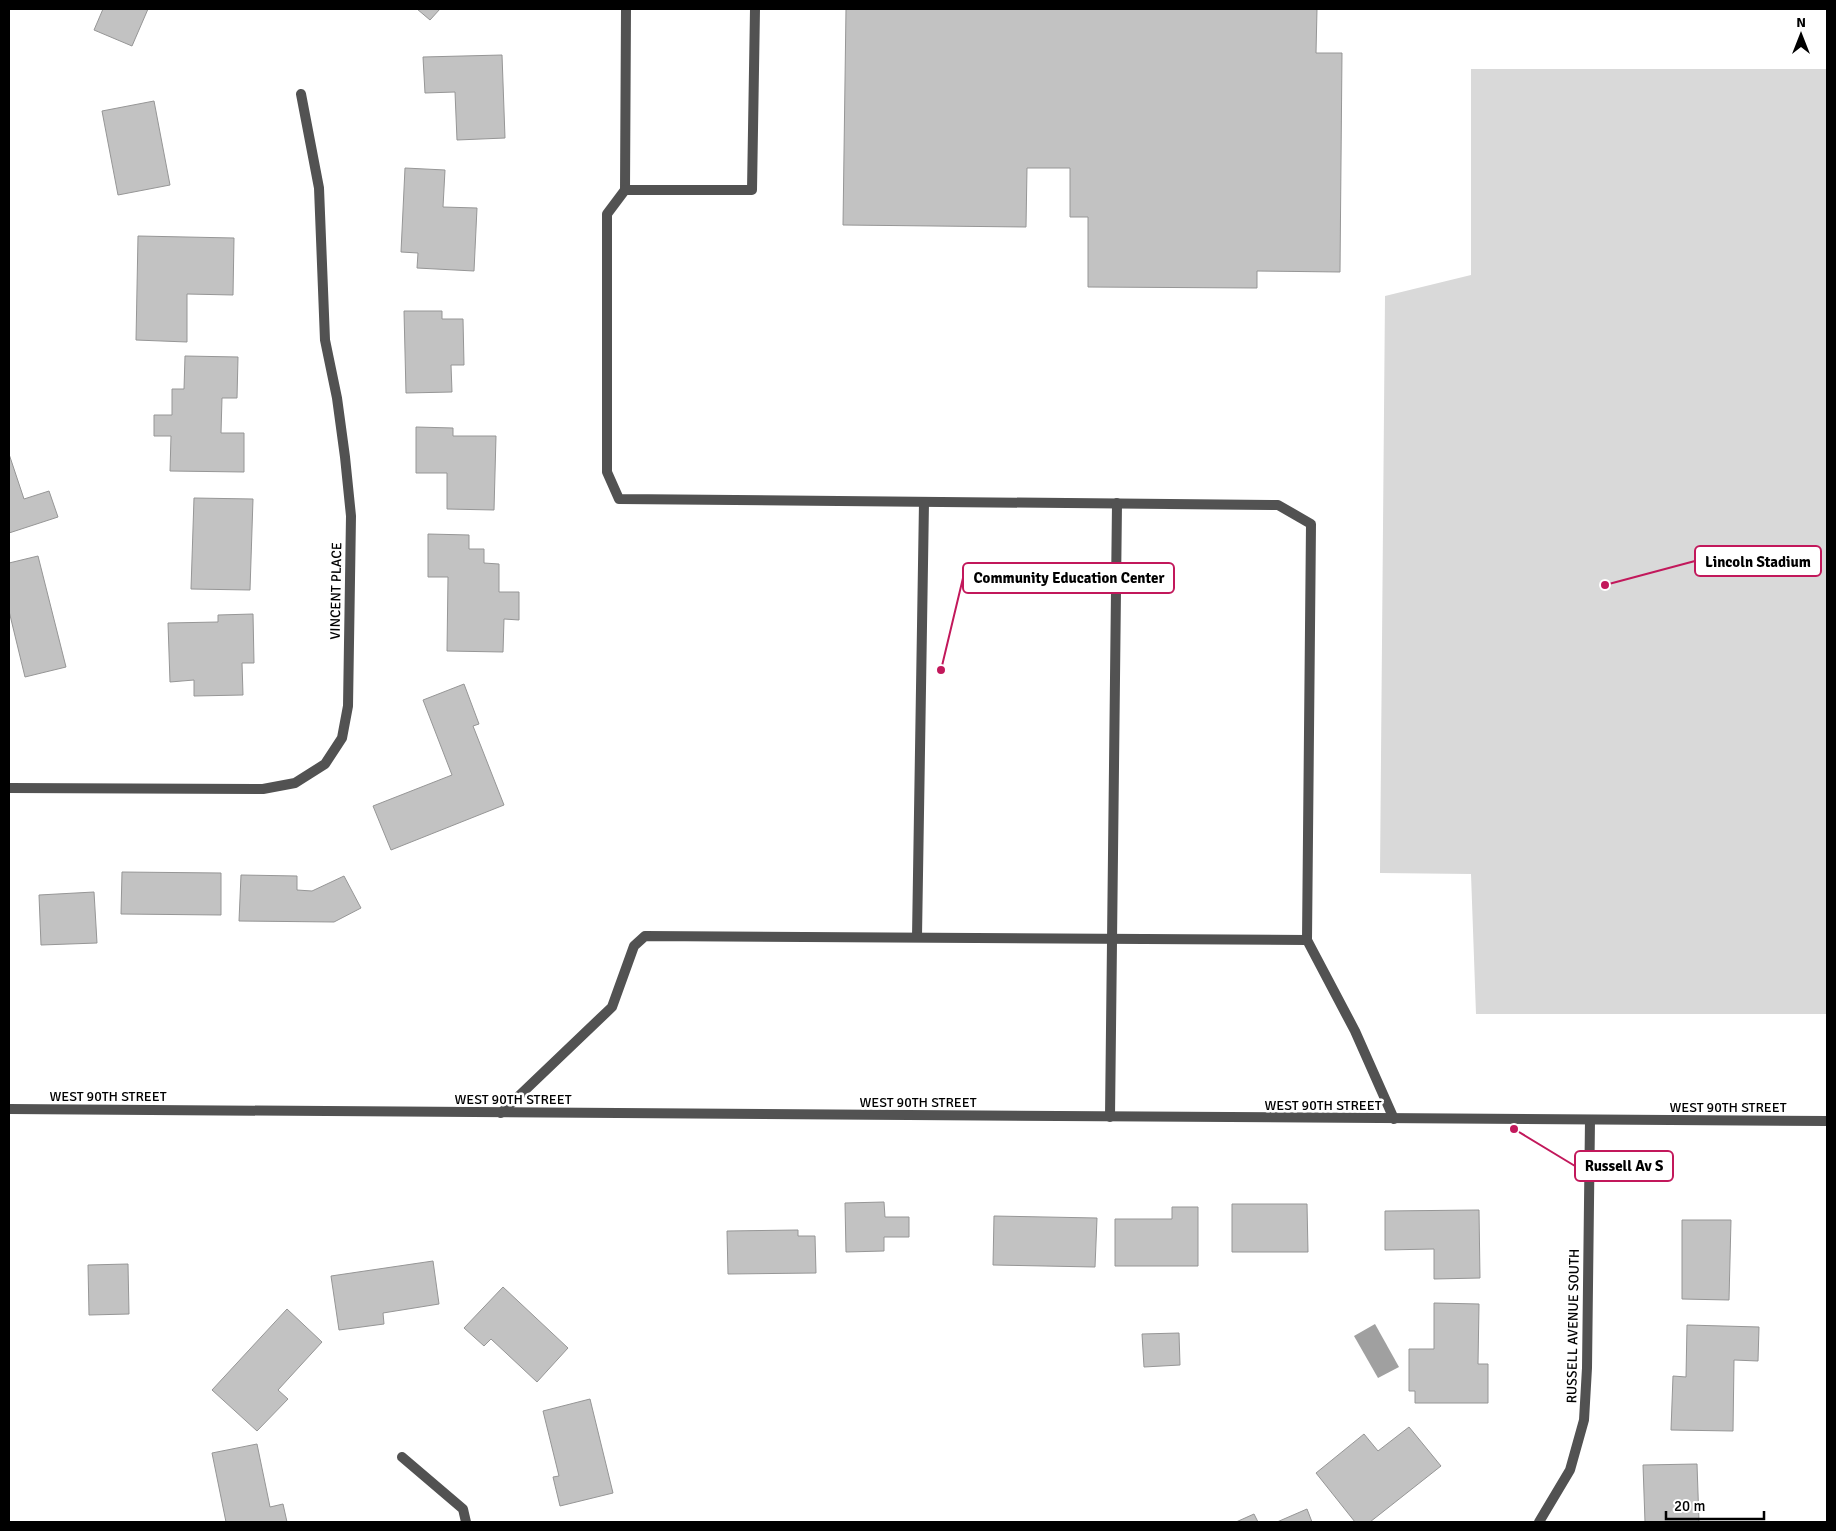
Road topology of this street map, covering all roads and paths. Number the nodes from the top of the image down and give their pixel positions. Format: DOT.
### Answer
graph roads {
  1 [pos="626,9"];
  2 [pos="755,9"];
  3 [pos="301,94"];
  4 [pos="625,190"];
  5 [pos="924,502"];
  6 [pos="1117,503"];
  7 [pos="9,788"];
  8 [pos="917,937"];
  9 [pos="1112,938"];
  10 [pos="1307,940"];
  11 [pos="9,1110"];
  12 [pos="501,1112"];
  13 [pos="1110,1117"];
  14 [pos="1394,1119"];
  15 [pos="1590,1120"];
  16 [pos="1827,1121"];
  17 [pos="402,1457"];
  18 [pos="466,1522"];
  19 [pos="1539,1522"];
  1 -- 4 [label="street"];
  2 -- 4 [label="street"];
  3 -- 7 [label="street, VINCENT PLACE"];
  4 -- 5 [label="street"];
  5 -- 6 [label="street"];
  5 -- 8 [label="street"];
  6 -- 9 [label="street"];
  6 -- 10 [label="street"];
  8 -- 9 [label="street"];
  8 -- 12 [label="street"];
  9 -- 10 [label="street"];
  9 -- 13 [label="street"];
  10 -- 14 [label="street"];
  11 -- 12 [label="street, WEST 90TH STREET"];
  12 -- 13 [label="street, WEST 90TH STREET"];
  13 -- 14 [label="street, WEST 90TH STREET"];
  14 -- 15 [label="street, WEST 90TH STREET"];
  15 -- 16 [label="street, WEST 90TH STREET"];
  15 -- 19 [label="street, RUSSELL AVENUE SOUTH"];
  17 -- 18 [label="street"];
}
